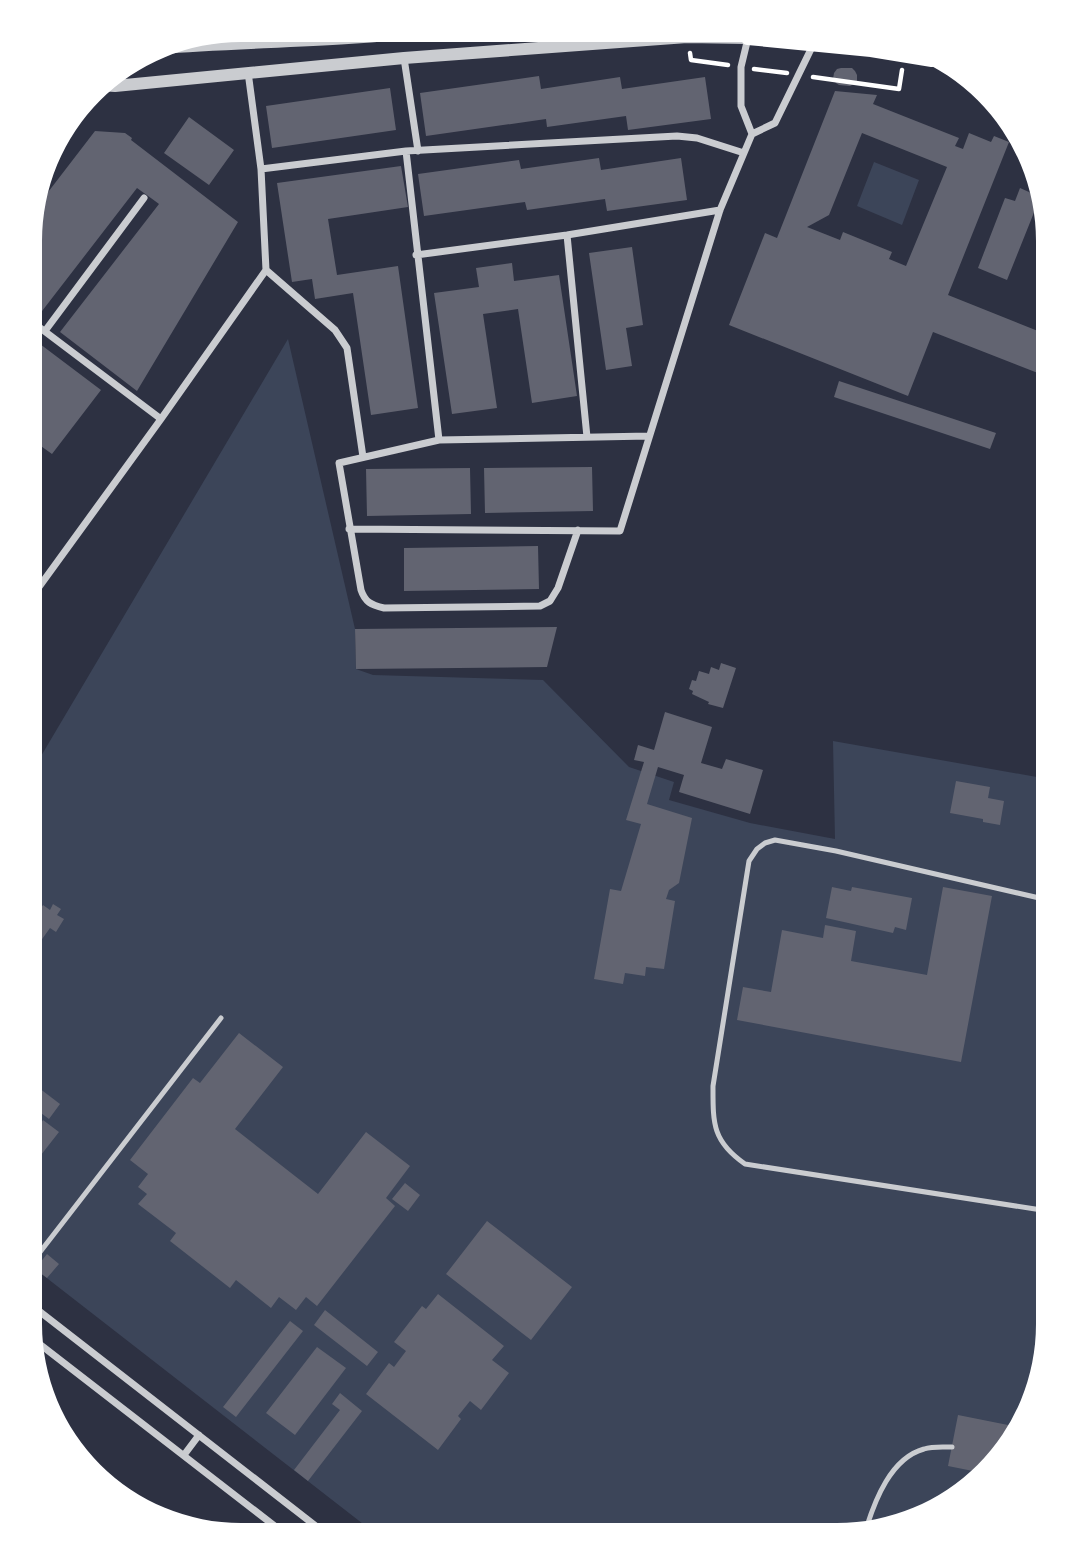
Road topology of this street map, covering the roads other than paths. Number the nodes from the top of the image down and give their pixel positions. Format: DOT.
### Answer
graph roads {
  1 [pos="620,42"];
  2 [pos="746,42"];
  3 [pos="811,42"];
  4 [pos="404,58"];
  5 [pos="248,72"];
  6 [pos="117,86"];
  7 [pos="752,134"];
  8 [pos="406,151"];
  9 [pos="418,151"];
  10 [pos="744,153"];
  11 [pos="261,169"];
  12 [pos="145,198"];
  13 [pos="720,210"];
  14 [pos="567,235"];
  15 [pos="416,255"];
  16 [pos="266,270"];
  17 [pos="42,329"];
  18 [pos="45,331"];
  19 [pos="161,419"];
  20 [pos="649,436"];
  21 [pos="587,437"];
  22 [pos="439,440"];
  23 [pos="363,457"];
  24 [pos="349,529"];
  25 [pos="578,530"];
  26 [pos="42,583"];
  27 [pos="1036,897"];
  28 [pos="221,1018"];
  29 [pos="1036,1209"];
  30 [pos="42,1249"];
  31 [pos="42,1313"];
  32 [pos="44,1347"];
  33 [pos="199,1435"];
  34 [pos="952,1447"];
  35 [pos="184,1455"];
  36 [pos="869,1520"];
  37 [pos="271,1523"];
  38 [pos="312,1523"];
  1 -- 4 [label="street"];
  2 -- 7 [label="street"];
  3 -- 7 [label="street"];
  4 -- 5 [label="street"];
  4 -- 9 [label="street"];
  5 -- 6 [label="street"];
  5 -- 11 [label="street"];
  7 -- 10 [label="street"];
  8 -- 9 [label="street"];
  8 -- 11 [label="street"];
  8 -- 15 [label="street"];
  9 -- 10 [label="street"];
  10 -- 13 [label="street"];
  11 -- 16 [label="street"];
  12 -- 18 [label="street"];
  13 -- 14 [label="street"];
  13 -- 20 [label="street"];
  14 -- 15 [label="street"];
  14 -- 21 [label="street"];
  15 -- 22 [label="street"];
  16 -- 19 [label="street"];
  16 -- 23 [label="street"];
  17 -- 18 [label="street"];
  18 -- 19 [label="street"];
  19 -- 26 [label="street"];
  20 -- 21 [label="street"];
  20 -- 25 [label="street"];
  21 -- 22 [label="street"];
  22 -- 23 [label="street"];
  23 -- 24 [label="street"];
  24 -- 25 [label="street"];
  24 -- 25 [label="street"];
  27 -- 29 [label="lane"];
  28 -- 30 [label="lane"];
  31 -- 33 [label="street"];
  32 -- 35 [label="street"];
  33 -- 35 [label="street"];
  33 -- 38 [label="street"];
  34 -- 36 [label="lane"];
  35 -- 37 [label="street"];
}
